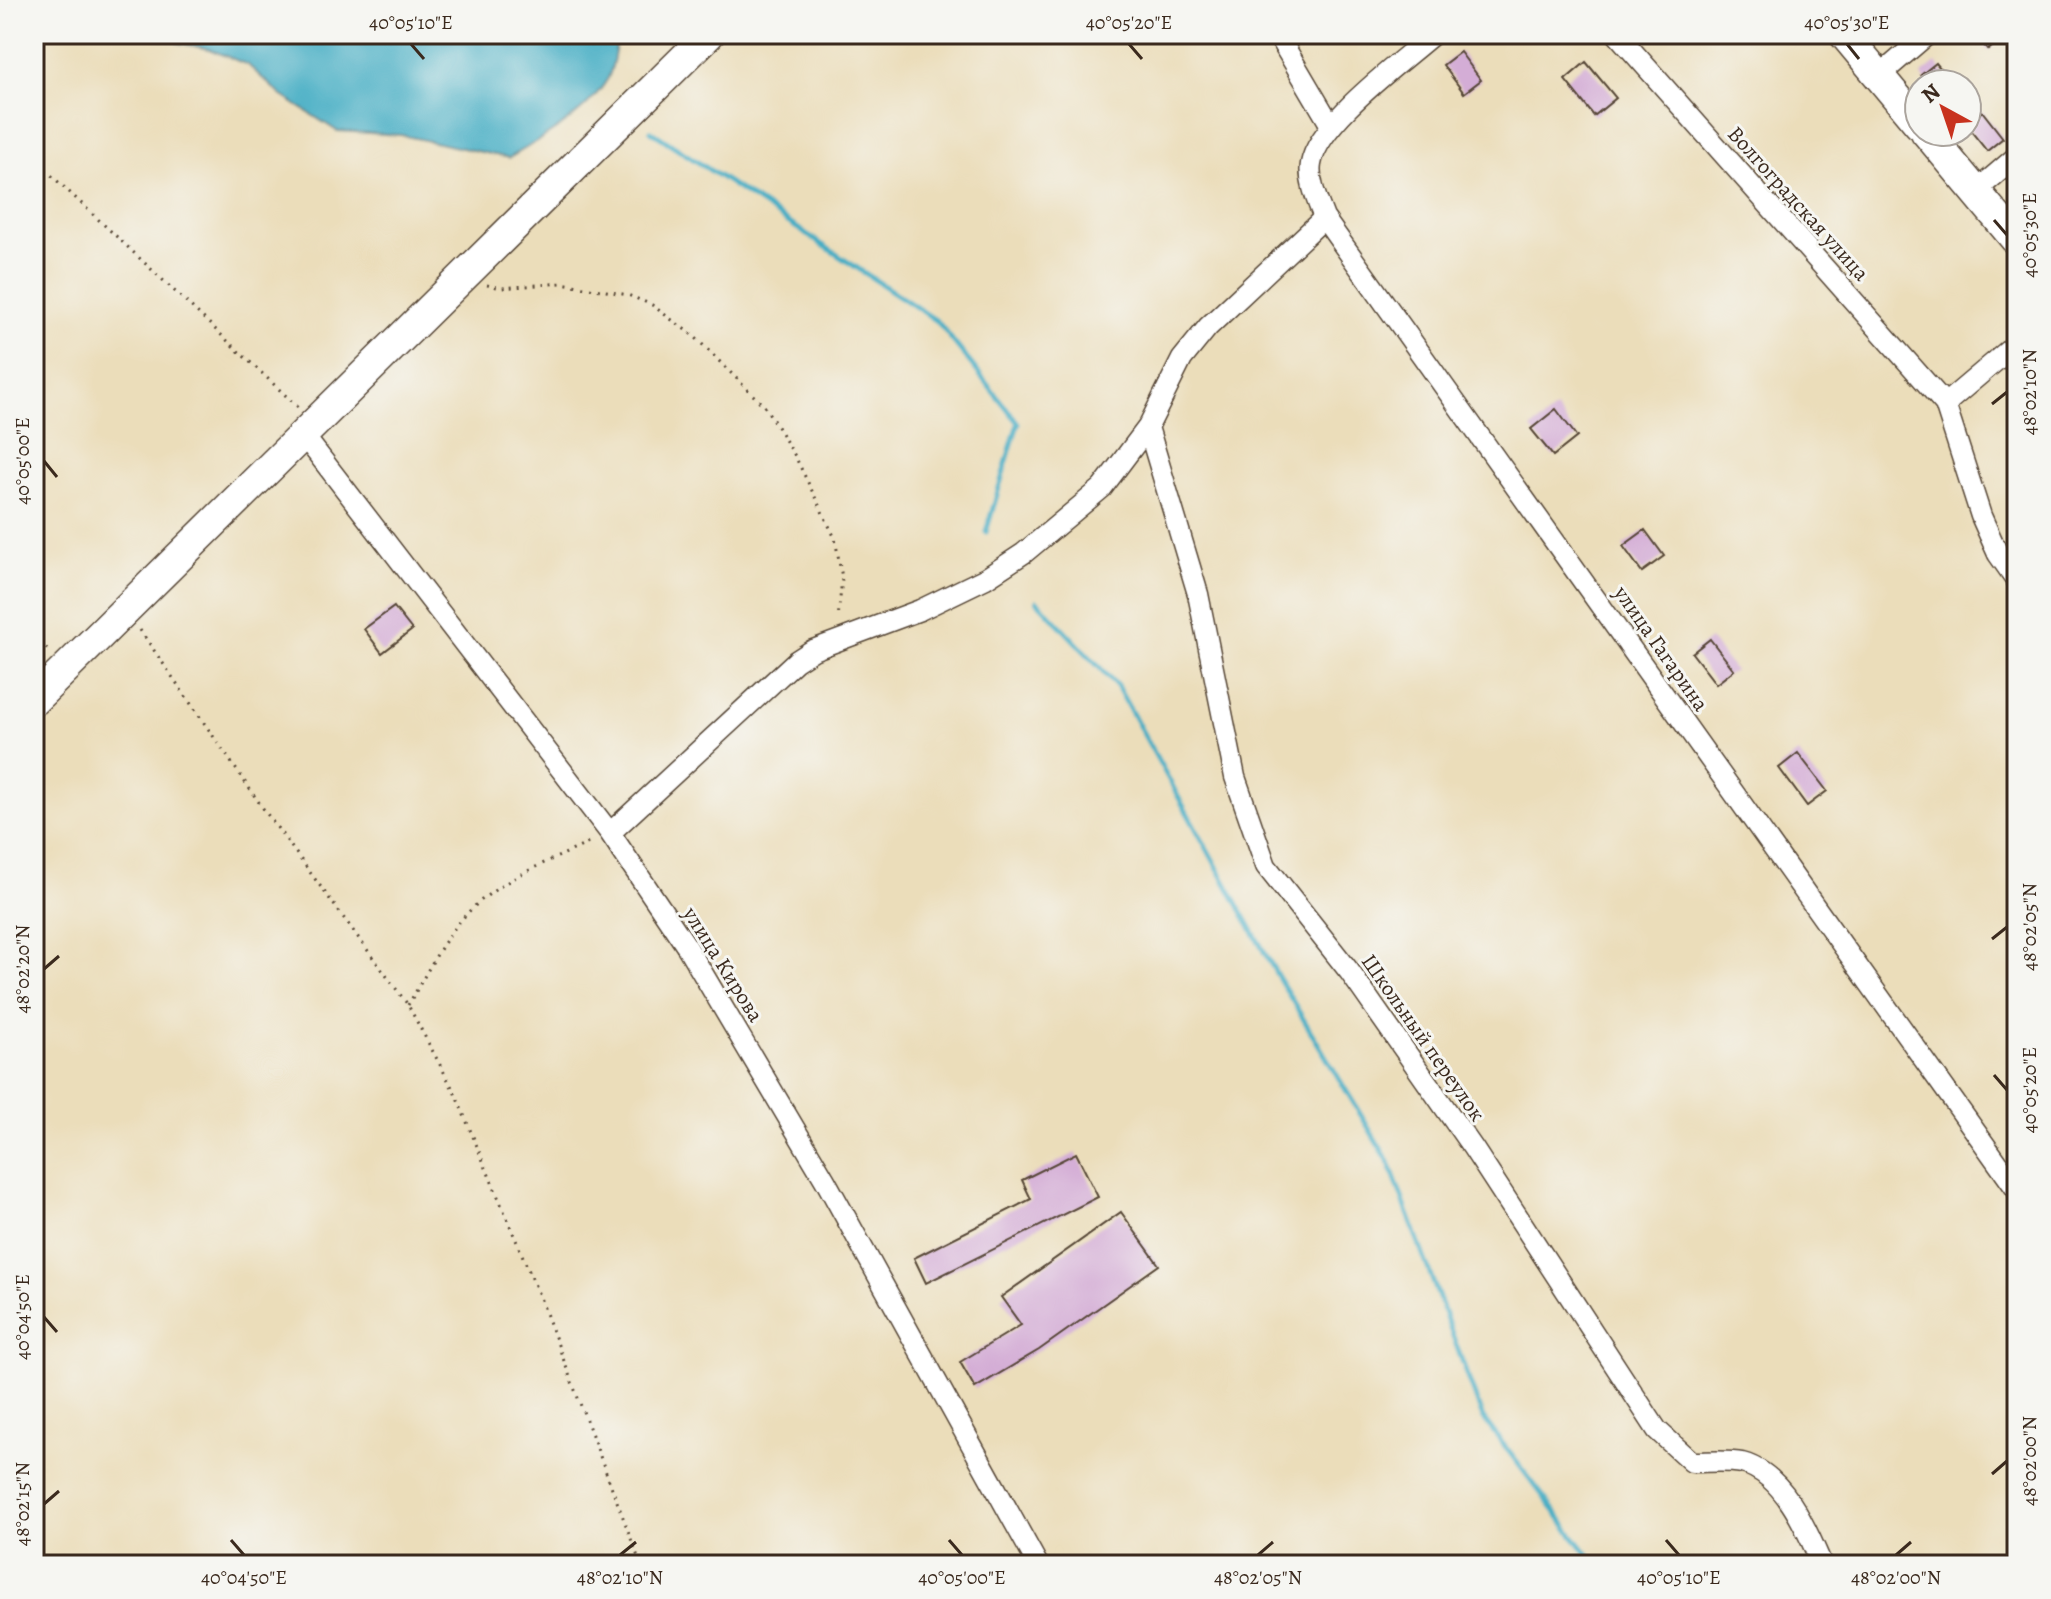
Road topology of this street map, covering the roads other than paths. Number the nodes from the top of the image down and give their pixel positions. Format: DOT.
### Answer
graph roads {
  1 [pos="709,34"];
  2 [pos="1277,34"];
  3 [pos="1433,34"];
  4 [pos="1617,34"];
  5 [pos="1844,34"];
  6 [pos="1928,34"];
  7 [pos="1879,76"];
  8 [pos="1903,105"];
  9 [pos="1330,124"];
  10 [pos="1940,148"];
  11 [pos="2017,156"];
  12 [pos="1976,191"];
  13 [pos="1324,218"];
  14 [pos="2017,241"];
  15 [pos="2017,343"];
  16 [pos="1945,404"];
  17 [pos="307,427"];
  18 [pos="1148,427"];
  19 [pos="2017,581"];
  20 [pos="34,700"];
  21 [pos="610,833"];
  22 [pos="2017,1190"];
  23 [pos="1038,1565"];
  24 [pos="1822,1565"];
  1 -- 17 [label="main road"];
  2 -- 9 [label="street"];
  3 -- 9 [label="street"];
  4 -- 16 [label="street, Волгоградская улица"];
  5 -- 7 [label="main road"];
  6 -- 7 [label="street"];
  7 -- 8 [label="main road"];
  9 -- 13 [label="street, улица Гагарина"];
  10 -- 12 [label="main road"];
  11 -- 12 [label="street"];
  12 -- 14 [label="main road"];
  13 -- 18 [label="street"];
  13 -- 22 [label="street, улица Гагарина"];
  15 -- 16 [label="street"];
  16 -- 19 [label="street"];
  17 -- 20 [label="main road"];
  17 -- 21 [label="street, улица Кирова"];
  18 -- 21 [label="street"];
  18 -- 24 [label="street, Школьный переулок"];
  21 -- 23 [label="street, улица Кирова"];
}
